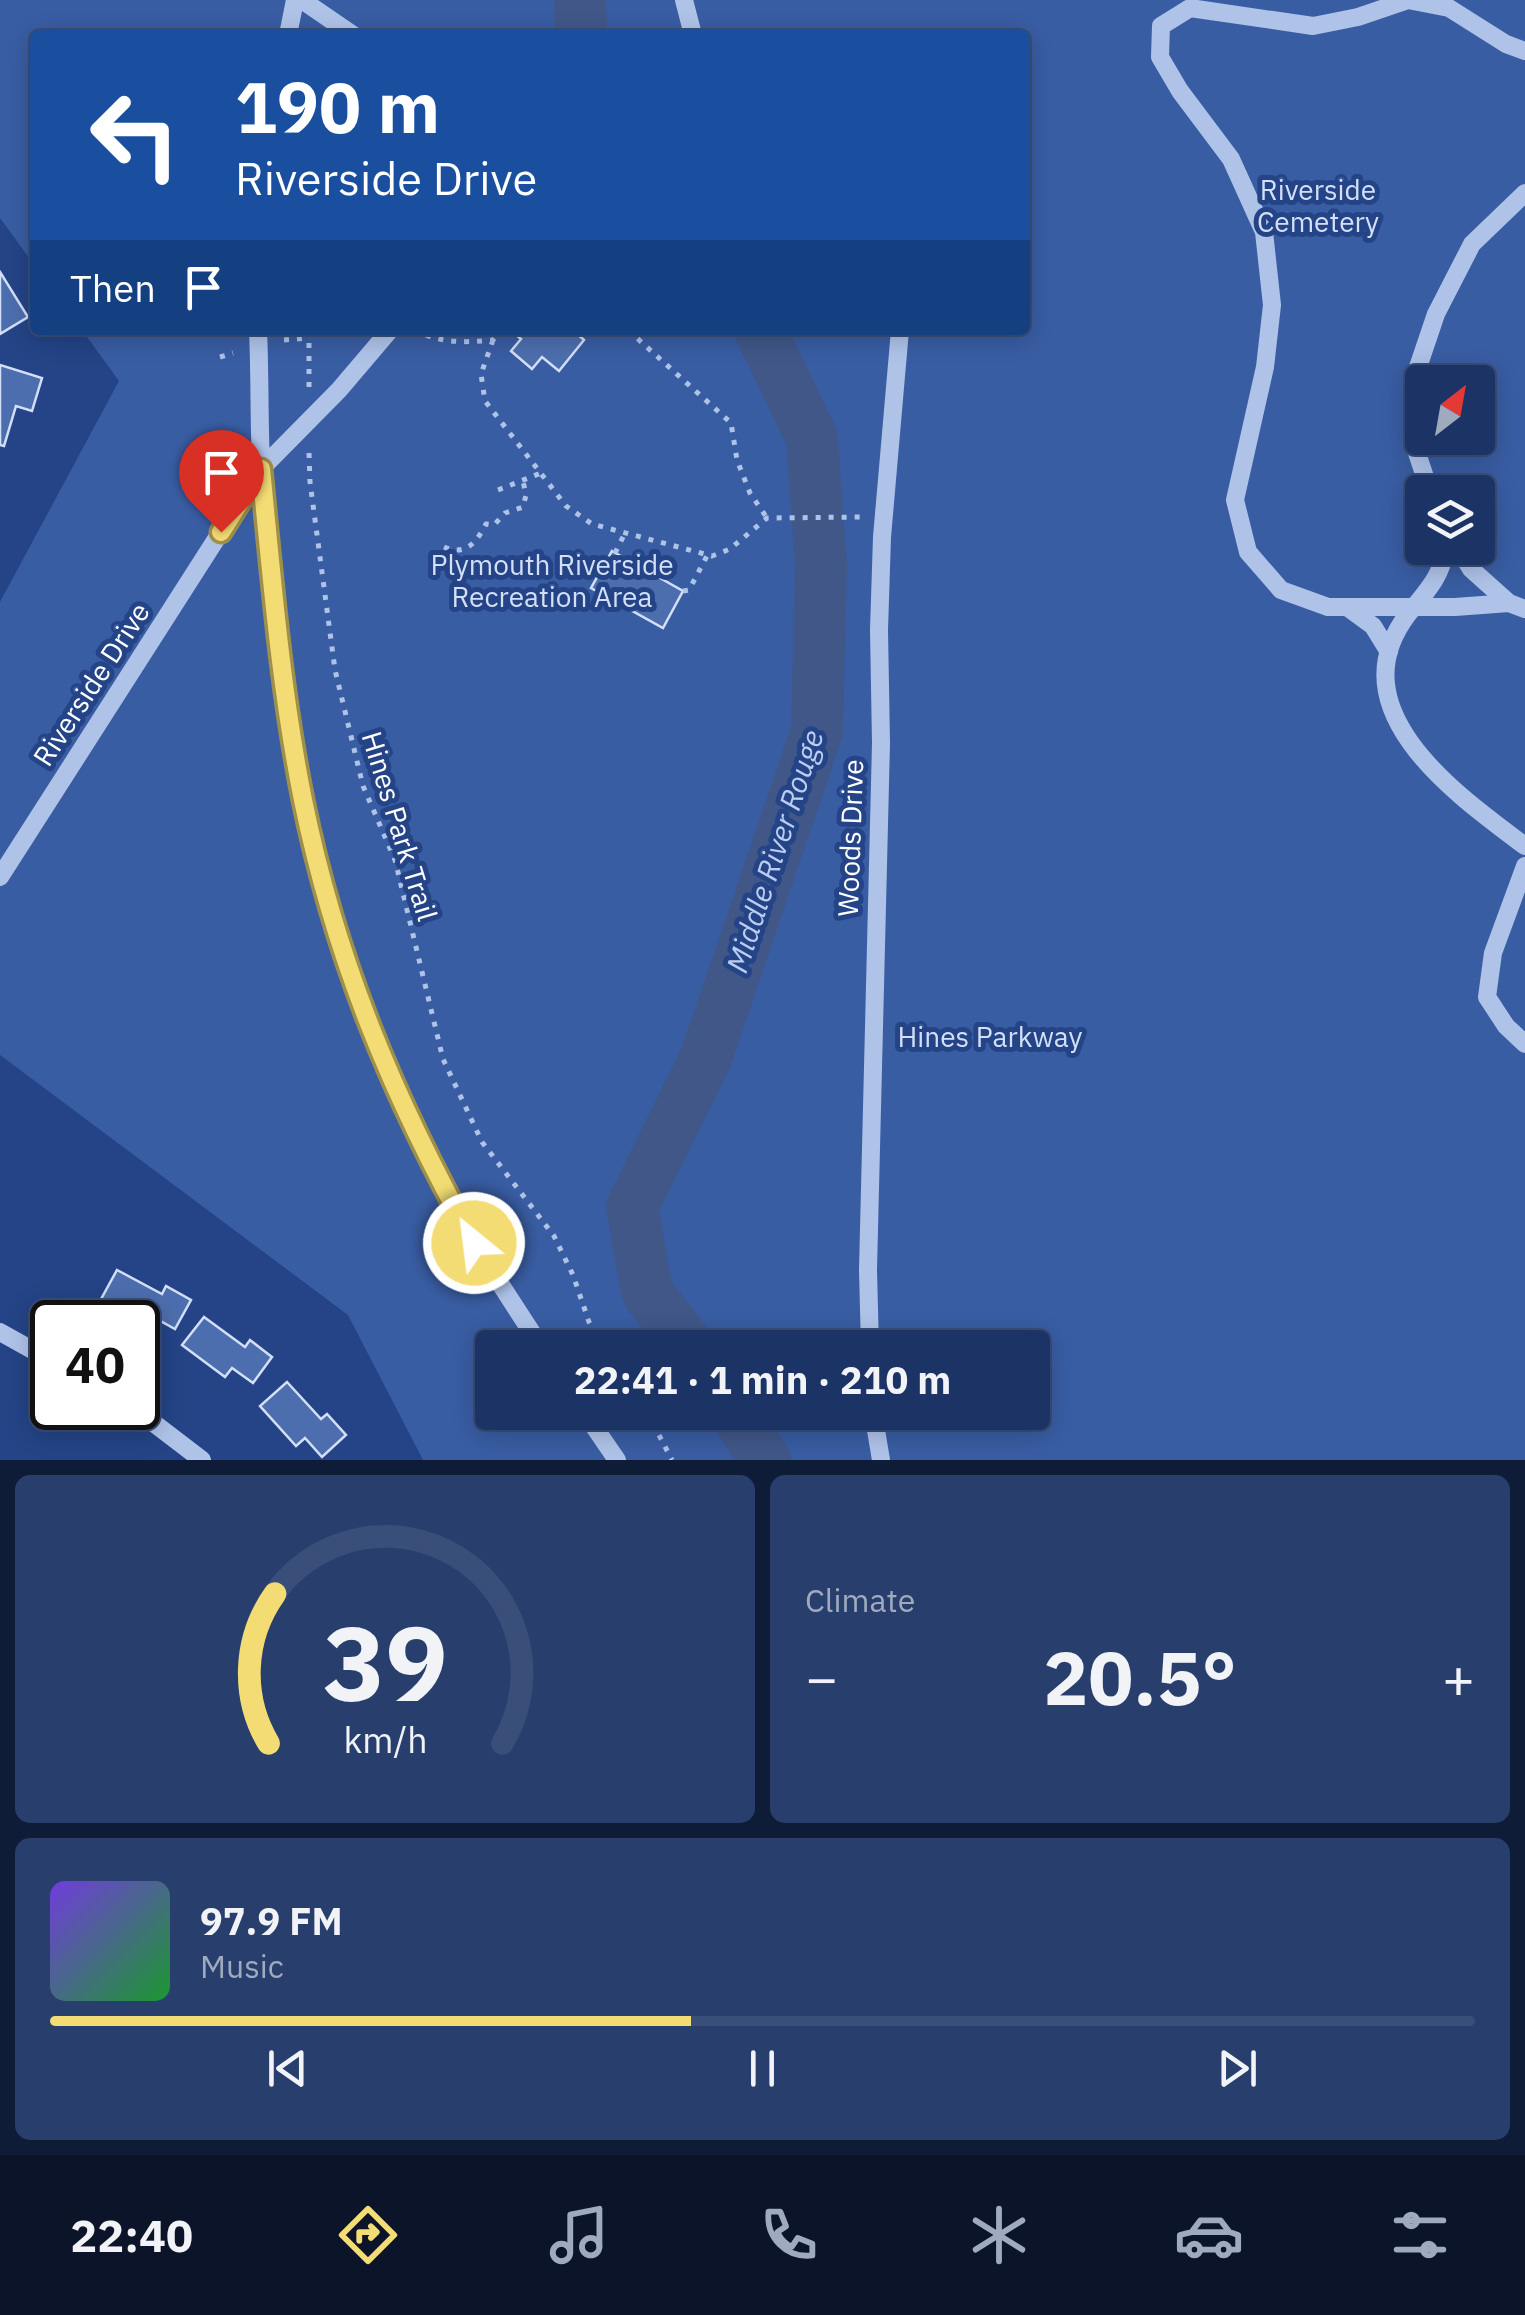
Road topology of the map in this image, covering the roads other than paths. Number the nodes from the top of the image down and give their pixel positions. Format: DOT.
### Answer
graph roads {
  1 [pos="298,0"];
  2 [pos="684,0"];
  3 [pos="289,30"];
  4 [pos="345,30"];
  5 [pos="692,30"];
  6 [pos="1525,51"];
  7 [pos="1525,193"];
  8 [pos="258,335"];
  9 [pos="386,335"];
  10 [pos="900,335"];
  11 [pos="261,469"];
  12 [pos="1424,475"];
  13 [pos="1440,565"];
  14 [pos="1469,565"];
  15 [pos="1517,606"];
  16 [pos="1414,607"];
  17 [pos="1347,608"];
  18 [pos="1390,652"];
  19 [pos="1525,846"];
  20 [pos="1525,866"];
  21 [pos="0,878"];
  22 [pos="1525,1044"];
  23 [pos="530,1330"];
  24 [pos="870,1330"];
  25 [pos="0,1332"];
  26 [pos="30,1349"];
  27 [pos="160,1428"];
  28 [pos="596,1430"];
  29 [pos="876,1430"];
  30 [pos="202,1460"];
  31 [pos="617,1460"];
  32 [pos="881,1460"];
  1 -- 3 [label="street"];
  1 -- 4 [label="street"];
  2 -- 5 [label="street"];
  6 -- 17 [label="street"];
  7 -- 12 [label="street"];
  8 -- 11 [label="street"];
  9 -- 11 [label="street, Riverside Drive"];
  10 -- 24 [label="street, Woods Drive"];
  11 -- 21 [label="street, Riverside Drive"];
  11 -- 23 [label="street"];
  13 -- 16 [label="street"];
  14 -- 15 [label="street"];
  15 -- 16 [label="street"];
  16 -- 17 [label="street"];
  16 -- 18 [label="street"];
  17 -- 18 [label="street"];
  18 -- 19 [label="street"];
  20 -- 22 [label="street"];
  25 -- 26 [label="street"];
  27 -- 30 [label="street"];
  28 -- 31 [label="street"];
  29 -- 32 [label="street"];
}
